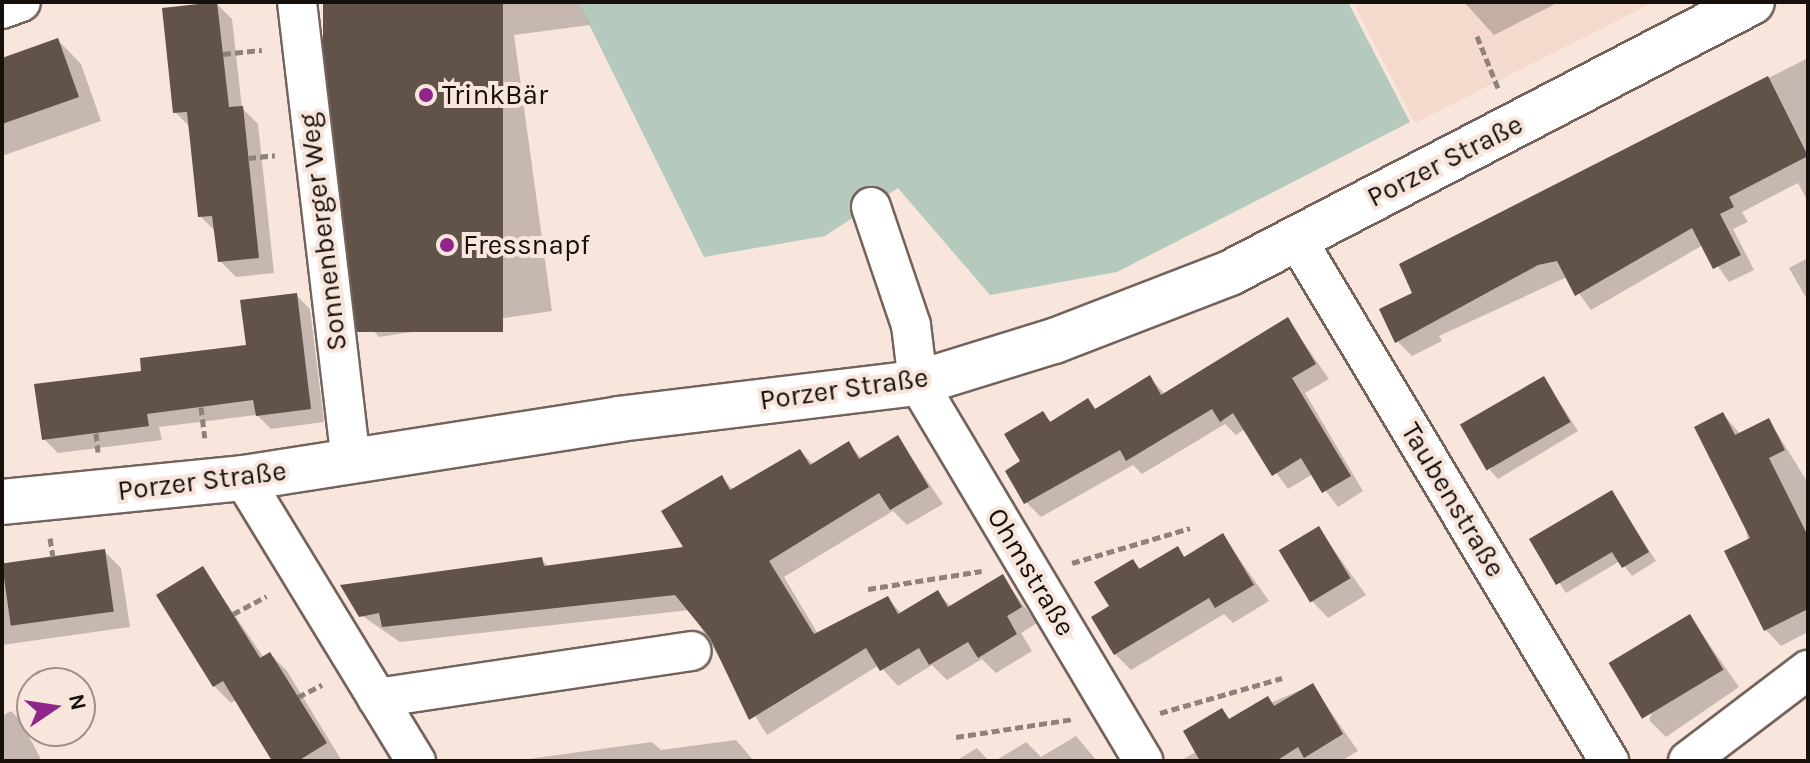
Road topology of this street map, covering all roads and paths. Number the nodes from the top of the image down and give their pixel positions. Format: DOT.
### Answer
graph roads {
  1 [pos="21,2"];
  2 [pos="297,2"];
  3 [pos="1752,2"];
  4 [pos="2,9"];
  5 [pos="1477,36"];
  6 [pos="1514,126"];
  7 [pos="871,207"];
  8 [pos="1296,238"];
  9 [pos="918,383"];
  10 [pos="351,462"];
  11 [pos="243,478"];
  12 [pos="2,502"];
  13 [pos="1190,528"];
  14 [pos="1029,570"];
  15 [pos="868,589"];
  16 [pos="692,651"];
  17 [pos="1808,670"];
  18 [pos="1282,678"];
  19 [pos="377,698"];
  20 [pos="1117,719"];
  21 [pos="956,737"];
  22 [pos="416,761"];
  23 [pos="1143,761"];
  24 [pos="1609,761"];
  25 [pos="1688,761"];
  1 -- 4 [label="street"];
  2 -- 10 [label="street, Sonnenberger Weg"];
  3 -- 6 [label="main road, Porzer Straße"];
  5 -- 6 [label="path"];
  6 -- 8 [label="main road, Porzer Straße"];
  7 -- 9 [label="street"];
  8 -- 9 [label="main road, Porzer Straße"];
  8 -- 24 [label="street, Taubenstraße"];
  9 -- 10 [label="main road, Porzer Straße"];
  9 -- 14 [label="street, Ohmstraße"];
  10 -- 11 [label="main road, Porzer Straße"];
  11 -- 12 [label="main road, Porzer Straße"];
  11 -- 19 [label="street"];
  13 -- 14 [label="path"];
  14 -- 15 [label="path"];
  14 -- 20 [label="street, Ohmstraße"];
  16 -- 19 [label="street"];
  17 -- 25 [label="street"];
  18 -- 20 [label="path"];
  19 -- 22 [label="street"];
  20 -- 21 [label="path"];
  20 -- 23 [label="street, Ohmstraße"];
}
